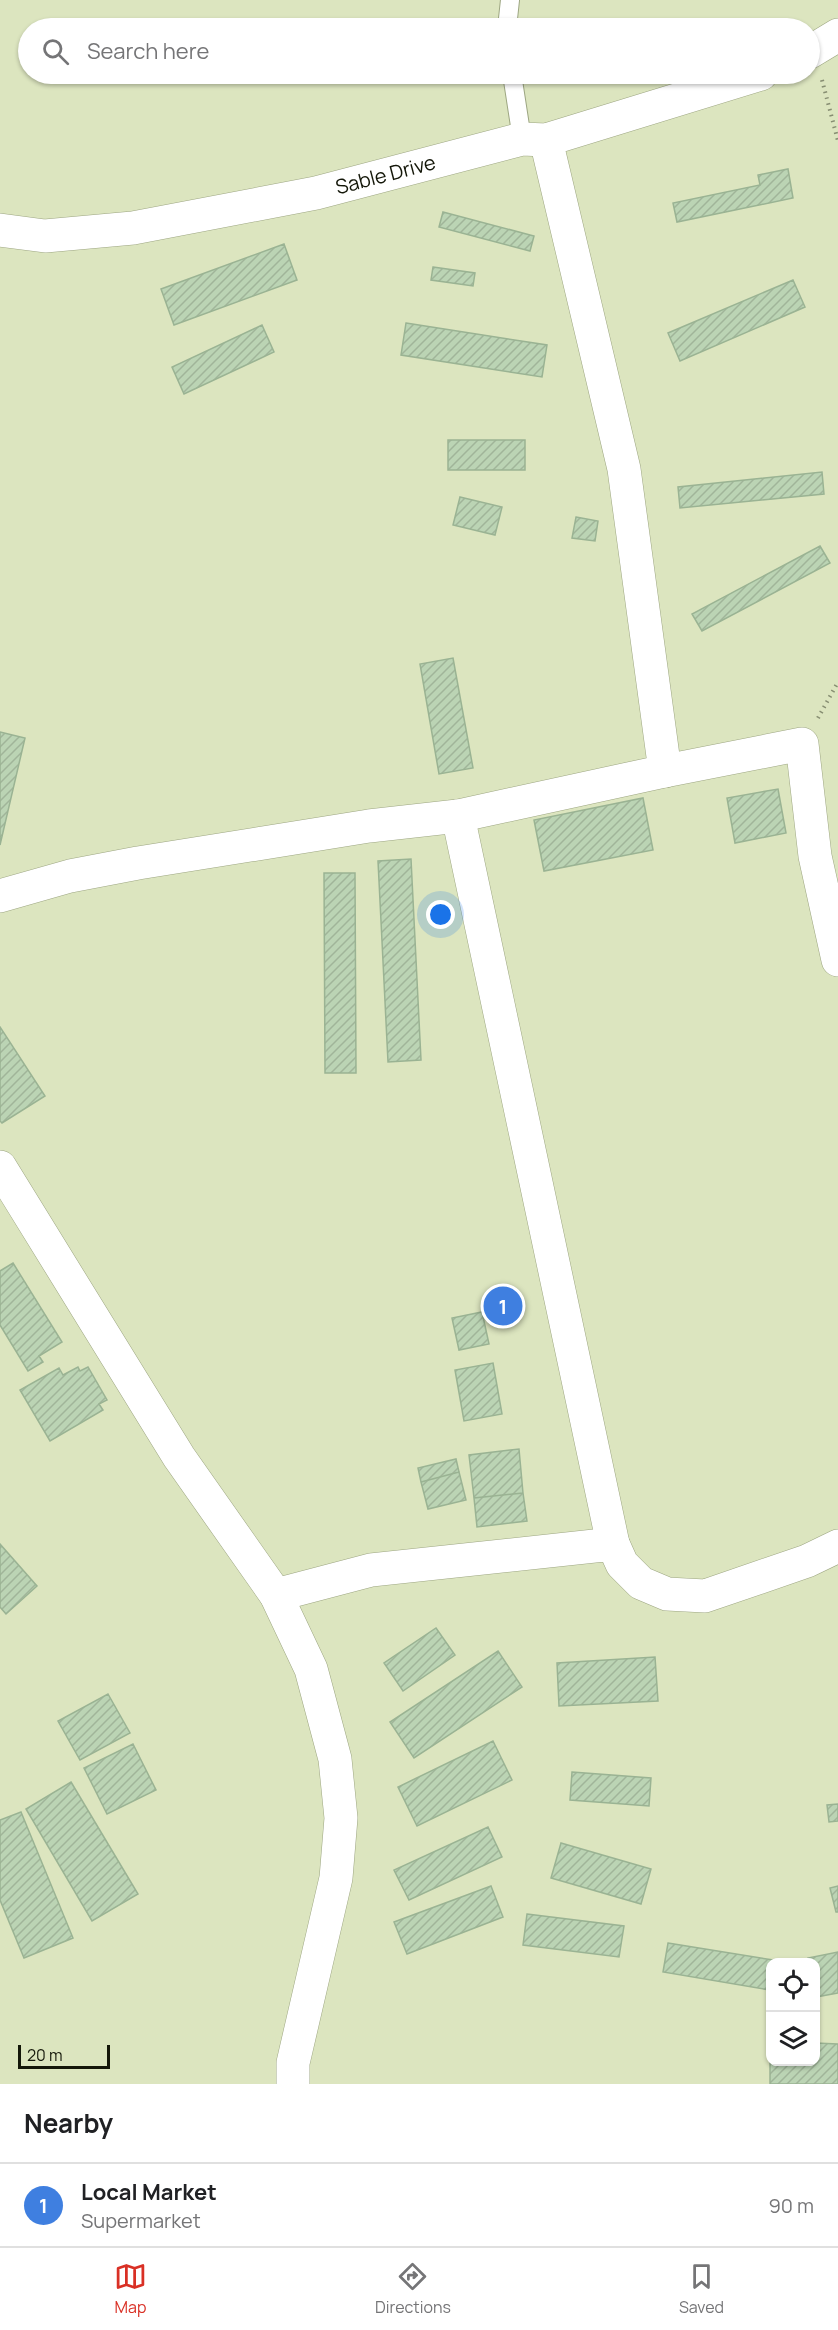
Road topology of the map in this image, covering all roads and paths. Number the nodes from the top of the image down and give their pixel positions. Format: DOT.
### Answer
graph roads {
  1 [pos="510,0"];
  2 [pos="508,18"];
  3 [pos="821,46"];
  4 [pos="515,84"];
  5 [pos="726,84"];
  6 [pos="534,139"];
  7 [pos="838,141"];
  8 [pos="0,230"];
  9 [pos="838,682"];
  10 [pos="802,744"];
  11 [pos="665,771"];
  12 [pos="459,816"];
  13 [pos="0,896"];
  14 [pos="838,960"];
  15 [pos="0,1167"];
  16 [pos="613,1544"];
  17 [pos="838,1546"];
  18 [pos="276,1595"];
  19 [pos="293,2084"];
  1 -- 2 [label="lane"];
  3 -- 7 [label="path"];
  4 -- 6 [label="lane"];
  5 -- 6 [label="street, Sable Drive"];
  6 -- 8 [label="street, Sable Drive"];
  6 -- 11 [label="street"];
  9 -- 10 [label="path"];
  10 -- 11 [label="street"];
  10 -- 14 [label="street"];
  11 -- 12 [label="street"];
  12 -- 13 [label="street"];
  12 -- 16 [label="street"];
  15 -- 18 [label="street"];
  16 -- 17 [label="street"];
  16 -- 18 [label="street"];
  18 -- 19 [label="street"];
}
